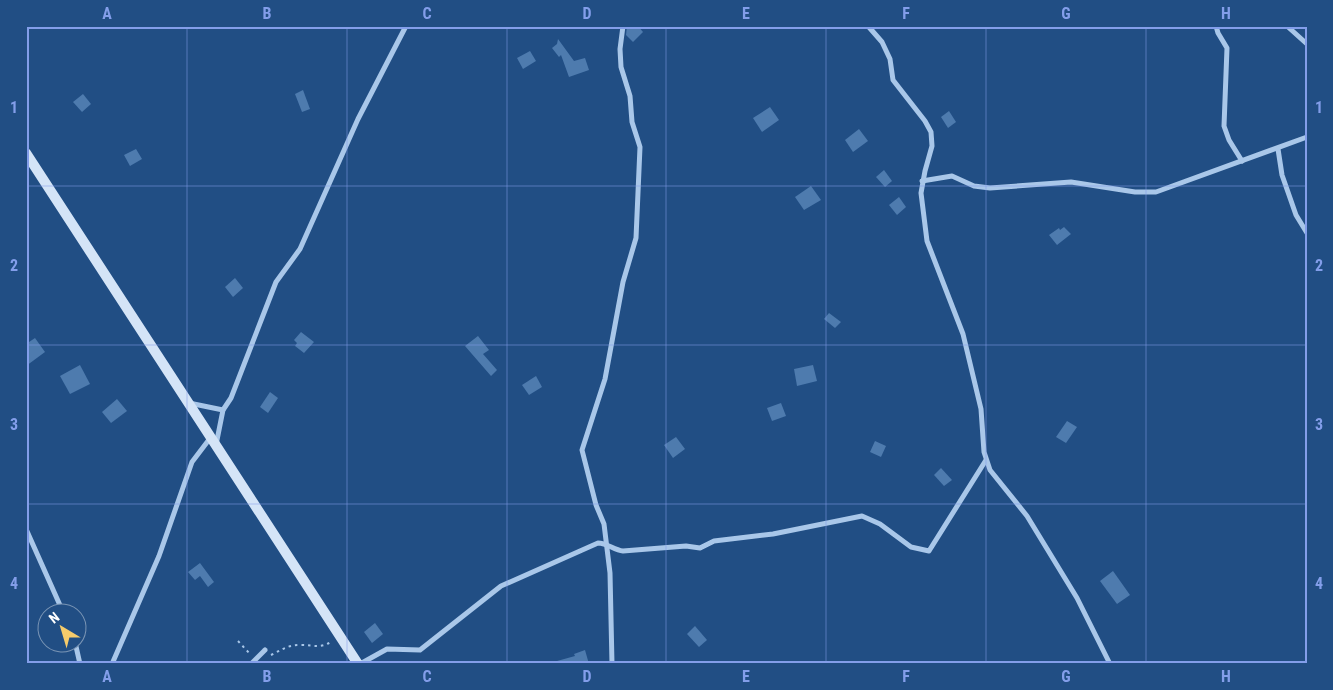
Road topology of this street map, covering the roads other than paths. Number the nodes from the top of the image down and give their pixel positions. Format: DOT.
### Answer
graph roads {
  1 [pos="406,26"];
  2 [pos="623,26"];
  3 [pos="868,26"];
  4 [pos="1216,26"];
  5 [pos="1287,26"];
  6 [pos="1307,44"];
  7 [pos="1307,137"];
  8 [pos="1278,149"];
  9 [pos="26,153"];
  10 [pos="1242,160"];
  11 [pos="922,181"];
  12 [pos="1307,234"];
  13 [pos="189,403"];
  14 [pos="223,410"];
  15 [pos="213,441"];
  16 [pos="986,460"];
  17 [pos="26,529"];
  18 [pos="607,545"];
  19 [pos="59,602"];
  20 [pos="265,650"];
  21 [pos="112,664"];
  22 [pos="251,664"];
  23 [pos="359,664"];
  24 [pos="612,664"];
  25 [pos="1110,664"];
  1 -- 14 [label="street"];
  2 -- 18 [label="street"];
  3 -- 11 [label="street"];
  4 -- 10 [label="street"];
  5 -- 6 [label="street"];
  7 -- 8 [label="street"];
  8 -- 10 [label="street"];
  8 -- 12 [label="street"];
  9 -- 13 [label="street"];
  10 -- 11 [label="street"];
  11 -- 16 [label="street"];
  13 -- 14 [label="street"];
  13 -- 15 [label="street"];
  14 -- 15 [label="street"];
  15 -- 21 [label="street"];
  15 -- 23 [label="street"];
  16 -- 18 [label="street"];
  16 -- 25 [label="street"];
  17 -- 19 [label="street"];
  18 -- 23 [label="street"];
  18 -- 24 [label="street"];
  20 -- 22 [label="street"];
}
